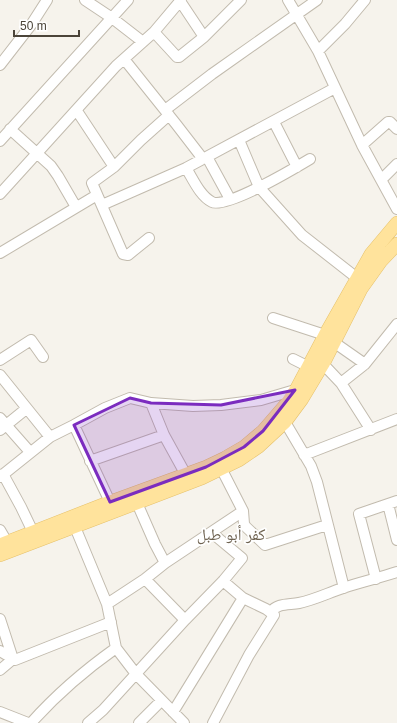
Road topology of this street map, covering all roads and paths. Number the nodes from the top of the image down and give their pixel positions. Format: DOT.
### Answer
graph roads {
  1 [pos="47,0"];
  2 [pos="85,0"];
  3 [pos="128,0"];
  4 [pos="241,0"];
  5 [pos="288,0"];
  6 [pos="317,0"];
  7 [pos="365,0"];
  8 [pos="180,1"];
  9 [pos="297,15"];
  10 [pos="112,18"];
  11 [pos="154,32"];
  12 [pos="204,38"];
  13 [pos="143,42"];
  14 [pos="318,51"];
  15 [pos="124,59"];
  16 [pos="0,65"];
  17 [pos="335,88"];
  18 [pos="77,111"];
  19 [pos="167,113"];
  20 [pos="274,122"];
  21 [pos="10,128"];
  22 [pos="397,129"];
  23 [pos="239,140"];
  24 [pos="0,142"];
  25 [pos="362,145"];
  26 [pos="38,153"];
  27 [pos="205,158"];
  28 [pos="310,159"];
  29 [pos="397,164"];
  30 [pos="114,167"];
  31 [pos="297,167"];
  32 [pos="186,168"];
  33 [pos="381,180"];
  34 [pos="259,188"];
  35 [pos="0,194"];
  36 [pos="97,195"];
  37 [pos="230,199"];
  38 [pos="102,206"];
  39 [pos="76,207"];
  40 [pos="397,209"];
  41 [pos="397,223"];
  42 [pos="149,238"];
  43 [pos="397,244"];
  44 [pos="0,253"];
  45 [pos="357,278"];
  46 [pos="273,318"];
  47 [pos="397,324"];
  48 [pos="330,339"];
  49 [pos="43,357"];
  50 [pos="293,359"];
  51 [pos="0,360"];
  52 [pos="323,364"];
  53 [pos="365,364"];
  54 [pos="308,367"];
  55 [pos="0,375"];
  56 [pos="341,383"];
  57 [pos="295,390"];
  58 [pos="151,403"];
  59 [pos="26,409"];
  60 [pos="397,419"];
  61 [pos="285,422"];
  62 [pos="2,424"];
  63 [pos="74,425"];
  64 [pos="371,430"];
  65 [pos="164,435"];
  66 [pos="50,437"];
  67 [pos="30,452"];
  68 [pos="304,456"];
  69 [pos="90,461"];
  70 [pos="222,470"];
  71 [pos="186,475"];
  72 [pos="1,476"];
  73 [pos="110,502"];
  74 [pos="392,502"];
  75 [pos="137,503"];
  76 [pos="243,511"];
  77 [pos="327,525"];
  78 [pos="75,527"];
  79 [pos="0,530"];
  80 [pos="33,532"];
  81 [pos="212,532"];
  82 [pos="397,540"];
  83 [pos="3,543"];
  84 [pos="0,555"];
  85 [pos="165,563"];
  86 [pos="397,572"];
  87 [pos="145,579"];
  88 [pos="376,579"];
  89 [pos="223,581"];
  90 [pos="344,588"];
  91 [pos="243,598"];
  92 [pos="107,604"];
  93 [pos="271,612"];
  94 [pos="0,619"];
  95 [pos="185,620"];
  96 [pos="111,622"];
  97 [pos="116,648"];
  98 [pos="0,651"];
  99 [pos="12,659"];
  100 [pos="0,670"];
  101 [pos="136,674"];
  102 [pos="161,701"];
  103 [pos="0,712"];
  104 [pos="173,712"];
  105 [pos="26,723"];
  106 [pos="88,723"];
  107 [pos="139,723"];
  108 [pos="184,723"];
  109 [pos="213,723"];
  1 -- 16 [label="street"];
  2 -- 10 [label="street"];
  3 -- 10 [label="street"];
  4 -- 12 [label="street"];
  5 -- 9 [label="street"];
  6 -- 9 [label="street"];
  7 -- 14 [label="street"];
  8 -- 11 [label="street"];
  8 -- 12 [label="street"];
  9 -- 14 [label="street"];
  9 -- 19 [label="street"];
  10 -- 13 [label="street"];
  10 -- 21 [label="street"];
  11 -- 12 [label="street"];
  11 -- 13 [label="street"];
  13 -- 15 [label="street"];
  14 -- 17 [label="street"];
  15 -- 18 [label="street"];
  15 -- 19 [label="street"];
  17 -- 20 [label="street"];
  17 -- 25 [label="street"];
  18 -- 26 [label="street"];
  18 -- 30 [label="street"];
  19 -- 27 [label="street"];
  19 -- 30 [label="street"];
  20 -- 23 [label="street"];
  20 -- 31 [label="street"];
  21 -- 24 [label="street"];
  21 -- 26 [label="street"];
  22 -- 25 [label="street"];
  23 -- 27 [label="street"];
  23 -- 34 [label="street"];
  25 -- 33 [label="street"];
  26 -- 35 [label="street"];
  26 -- 39 [label="street"];
  27 -- 32 [label="street"];
  27 -- 37 [label="street"];
  28 -- 31 [label="street"];
  29 -- 33 [label="street"];
  30 -- 36 [label="street"];
  31 -- 34 [label="street"];
  32 -- 37 [label="street"];
  32 -- 38 [label="street"];
  33 -- 40 [label="street"];
  34 -- 37 [label="street"];
  34 -- 45 [label="street"];
  36 -- 38 [label="street"];
  36 -- 39 [label="street"];
  38 -- 42 [label="street"];
  39 -- 44 [label="street"];
  41 -- 45 [label="main road"];
  43 -- 48 [label="main road"];
  45 -- 48 [label="main road"];
  46 -- 48 [label="street"];
  47 -- 53 [label="street"];
  48 -- 52 [label="main road"];
  48 -- 53 [label="street"];
  48 -- 54 [label="main road"];
  49 -- 51 [label="street"];
  50 -- 54 [label="street"];
  52 -- 56 [label="street"];
  52 -- 61 [label="main road"];
  53 -- 56 [label="street"];
  54 -- 57 [label="main road"];
  55 -- 59 [label="street"];
  56 -- 64 [label="street"];
  57 -- 58 [label="street"];
  57 -- 71 [label="main road"];
  58 -- 63 [label="street"];
  58 -- 65 [label="street"];
  59 -- 62 [label="street"];
  59 -- 66 [label="street"];
  60 -- 64 [label="street"];
  61 -- 68 [label="street"];
  61 -- 70 [label="main road"];
  62 -- 67 [label="street"];
  63 -- 66 [label="street"];
  63 -- 69 [label="street"];
  64 -- 68 [label="street"];
  65 -- 69 [label="street"];
  65 -- 71 [label="street"];
  66 -- 67 [label="street"];
  67 -- 72 [label="street"];
  68 -- 77 [label="street"];
  69 -- 73 [label="street"];
  70 -- 75 [label="main road"];
  70 -- 76 [label="street"];
  71 -- 73 [label="main road"];
  72 -- 80 [label="street"];
  73 -- 80 [label="main road"];
  74 -- 82 [label="street"];
  74 -- 88 [label="street"];
  75 -- 78 [label="main road"];
  75 -- 85 [label="street"];
  76 -- 77 [label="street"];
  76 -- 81 [label="street"];
  77 -- 90 [label="street"];
  78 -- 84 [label="main road"];
  78 -- 92 [label="street"];
  79 -- 83 [label="street"];
  80 -- 83 [label="main road"];
  81 -- 85 [label="street"];
  81 -- 89 [label="street"];
  85 -- 87 [label="street"];
  86 -- 88 [label="street"];
  87 -- 92 [label="street"];
  87 -- 95 [label="street"];
  88 -- 90 [label="street"];
  89 -- 91 [label="street"];
  89 -- 95 [label="street"];
  90 -- 93 [label="street"];
  91 -- 93 [label="street"];
  91 -- 104 [label="street"];
  92 -- 96 [label="street"];
  93 -- 109 [label="street"];
  94 -- 99 [label="street"];
  95 -- 101 [label="street"];
  96 -- 97 [label="street"];
  96 -- 99 [label="street"];
  97 -- 101 [label="street"];
  97 -- 105 [label="street"];
  98 -- 99 [label="street"];
  99 -- 100 [label="street"];
  101 -- 102 [label="street"];
  101 -- 106 [label="street"];
  102 -- 104 [label="street"];
  102 -- 107 [label="street"];
  103 -- 105 [label="street"];
  104 -- 108 [label="street"];
}
